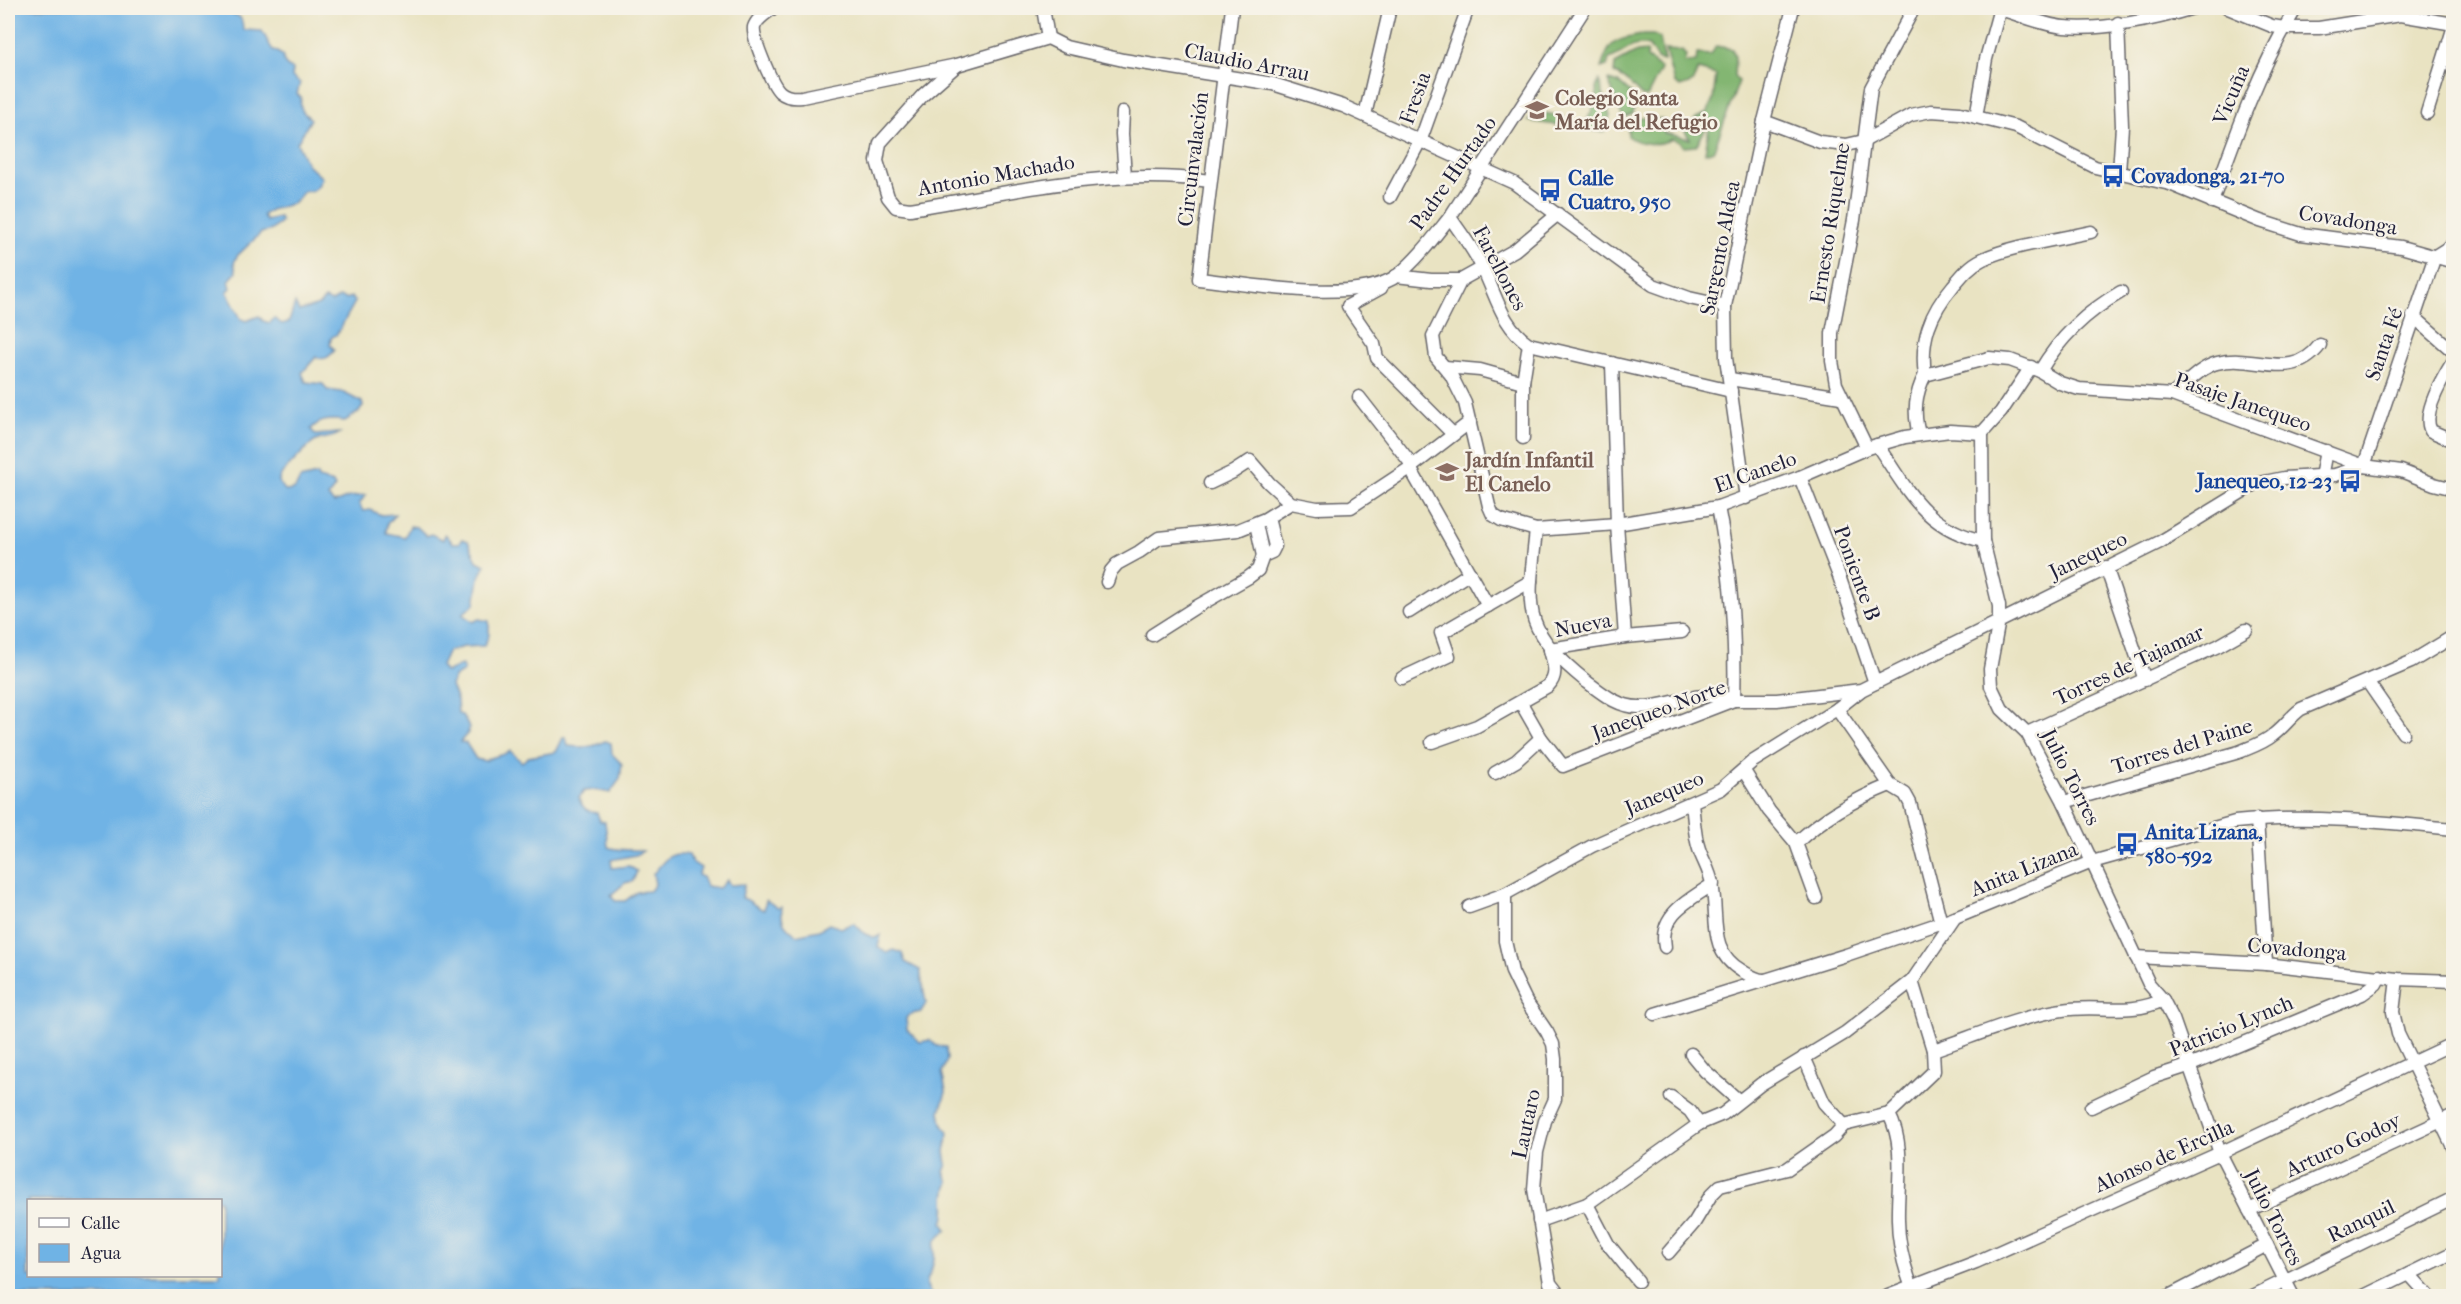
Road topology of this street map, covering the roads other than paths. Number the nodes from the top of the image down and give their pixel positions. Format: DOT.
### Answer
graph roads {
  1 [pos="773,8"];
  2 [pos="1043,8"];
  3 [pos="1232,8"];
  4 [pos="1390,8"];
  5 [pos="1465,8"];
  6 [pos="1585,8"];
  7 [pos="1792,8"];
  8 [pos="1914,8"];
  9 [pos="1998,8"];
  10 [pos="2193,8"];
  11 [pos="2228,8"];
  12 [pos="2296,8"];
  13 [pos="2118,23"];
  14 [pos="2454,25"];
  15 [pos="2284,28"];
  16 [pos="1048,38"];
  17 [pos="957,65"];
  18 [pos="1223,75"];
  19 [pos="1123,112"];
  20 [pos="2427,113"];
  21 [pos="1365,115"];
  22 [pos="1976,117"];
  23 [pos="1764,121"];
  24 [pos="1421,139"];
  25 [pos="1863,141"];
  26 [pos="1482,168"];
  27 [pos="2119,173"];
  28 [pos="1125,176"];
  29 [pos="1210,181"];
  30 [pos="1390,197"];
  31 [pos="2212,202"];
  32 [pos="1558,214"];
  33 [pos="1450,217"];
  34 [pos="2091,232"];
  35 [pos="2454,244"];
  36 [pos="2435,255"];
  37 [pos="2454,262"];
  38 [pos="1483,267"];
  39 [pos="1390,278"];
  40 [pos="1198,279"];
  41 [pos="1461,280"];
  42 [pos="2121,292"];
  43 [pos="1725,306"];
  44 [pos="2414,316"];
  45 [pos="1529,344"];
  46 [pos="2320,345"];
  47 [pos="2454,352"];
  48 [pos="2454,360"];
  49 [pos="1612,363"];
  50 [pos="1445,367"];
  51 [pos="2035,369"];
  52 [pos="1924,375"];
  53 [pos="1523,382"];
  54 [pos="1730,385"];
  55 [pos="2172,395"];
  56 [pos="1359,397"];
  57 [pos="1841,397"];
  58 [pos="1470,422"];
  59 [pos="1982,433"];
  60 [pos="1919,434"];
  61 [pos="1453,435"];
  62 [pos="1523,438"];
  63 [pos="2454,441"];
  64 [pos="1872,446"];
  65 [pos="2326,452"];
  66 [pos="2364,466"];
  67 [pos="1411,467"];
  68 [pos="1800,477"];
  69 [pos="2321,477"];
  70 [pos="1210,483"];
  71 [pos="2454,489"];
  72 [pos="1746,498"];
  73 [pos="1292,503"];
  74 [pos="1718,507"];
  75 [pos="1268,518"];
  76 [pos="1256,524"];
  77 [pos="1617,524"];
  78 [pos="1536,530"];
  79 [pos="1983,541"];
  80 [pos="1263,556"];
  81 [pos="2106,567"];
  82 [pos="1470,573"];
  83 [pos="1531,581"];
  84 [pos="1107,582"];
  85 [pos="1488,606"];
  86 [pos="1408,612"];
  87 [pos="1999,620"];
  88 [pos="2246,630"];
  89 [pos="1682,632"];
  90 [pos="1152,635"];
  91 [pos="2454,636"];
  92 [pos="1625,637"];
  93 [pos="1550,649"];
  94 [pos="1402,678"];
  95 [pos="2145,680"];
  96 [pos="2367,681"];
  97 [pos="1875,683"];
  98 [pos="1861,690"];
  99 [pos="1734,700"];
  100 [pos="1521,703"];
  101 [pos="1837,709"];
  102 [pos="2027,733"];
  103 [pos="2403,734"];
  104 [pos="1541,738"];
  105 [pos="1432,742"];
  106 [pos="1744,771"];
  107 [pos="1495,773"];
  108 [pos="1890,785"];
  109 [pos="2064,802"];
  110 [pos="1692,803"];
  111 [pos="2257,819"];
  112 [pos="2454,829"];
  113 [pos="1796,843"];
  114 [pos="2092,862"];
  115 [pos="1713,884"];
  116 [pos="1505,894"];
  117 [pos="1816,898"];
  118 [pos="1468,907"];
  119 [pos="1955,918"];
  120 [pos="1941,923"];
  121 [pos="1665,947"];
  122 [pos="2136,957"];
  123 [pos="2266,964"];
  124 [pos="2380,976"];
  125 [pos="2397,979"];
  126 [pos="1765,980"];
  127 [pos="1912,981"];
  128 [pos="2454,981"];
  129 [pos="2163,1000"];
  130 [pos="1654,1014"];
  131 [pos="2454,1043"];
  132 [pos="1933,1050"];
  133 [pos="1691,1054"];
  134 [pos="1804,1058"];
  135 [pos="2411,1061"];
  136 [pos="2190,1065"];
  137 [pos="1671,1097"];
  138 [pos="1738,1100"];
  139 [pos="2091,1107"];
  140 [pos="1889,1114"];
  141 [pos="2454,1115"];
  142 [pos="2440,1122"];
  143 [pos="1699,1124"];
  144 [pos="1844,1125"];
  145 [pos="2454,1149"];
  146 [pos="2220,1153"];
  147 [pos="2454,1198"];
  148 [pos="1587,1204"];
  149 [pos="2249,1210"];
  150 [pos="1539,1221"];
  151 [pos="2267,1245"];
  152 [pos="1668,1252"];
  153 [pos="2454,1252"];
  154 [pos="2409,1274"];
  155 [pos="2285,1279"];
  156 [pos="1638,1281"];
  157 [pos="1912,1288"];
  158 [pos="1560,1296"];
  159 [pos="1888,1296"];
  160 [pos="2169,1296"];
  161 [pos="2253,1296"];
  162 [pos="2293,1296"];
  163 [pos="2364,1296"];
  164 [pos="2429,1296"];
  1 -- 17 [label="street"];
  2 -- 16 [label="street"];
  3 -- 18 [label="street, Circunvalación"];
  4 -- 21 [label="street"];
  5 -- 24 [label="street, Fresia"];
  6 -- 26 [label="street, Padre Hurtado"];
  7 -- 23 [label="street, Sargento Aldea"];
  8 -- 25 [label="street, Ernesto Riquelme"];
  9 -- 13 [label="street"];
  9 -- 22 [label="street"];
  10 -- 13 [label="street"];
  11 -- 15 [label="street"];
  12 -- 15 [label="street, Vicuña"];
  13 -- 27 [label="street"];
  14 -- 15 [label="street"];
  14 -- 20 [label="street"];
  15 -- 31 [label="street, Vicuña"];
  16 -- 17 [label="street"];
  16 -- 18 [label="street, Claudio Arrau"];
  17 -- 28 [label="street, Antonio Machado"];
  18 -- 21 [label="street, Claudio Arrau"];
  18 -- 29 [label="street, Circunvalación"];
  19 -- 28 [label="street"];
  21 -- 24 [label="street, Claudio Arrau"];
  22 -- 25 [label="street, Covadonga"];
  22 -- 27 [label="street, Covadonga"];
  23 -- 25 [label="street, Covadonga"];
  23 -- 43 [label="street, Sargento Aldea"];
  24 -- 26 [label="street, Claudio Arrau"];
  24 -- 30 [label="street, Fresia"];
  25 -- 57 [label="street, Ernesto Riquelme"];
  26 -- 32 [label="street, Claudio Arrau"];
  26 -- 33 [label="street, Padre Hurtado"];
  27 -- 31 [label="street, Covadonga"];
  28 -- 29 [label="street, Antonio Machado"];
  29 -- 40 [label="street, Circunvalación"];
  31 -- 36 [label="street, Covadonga"];
  32 -- 38 [label="street"];
  32 -- 43 [label="street, Claudio Arrau"];
  33 -- 38 [label="street, Farellones"];
  33 -- 39 [label="street, Padre Hurtado"];
  34 -- 52 [label="street"];
  35 -- 36 [label="street"];
  36 -- 37 [label="street, Covadonga"];
  36 -- 44 [label="street, Santa Fé"];
  38 -- 41 [label="street"];
  38 -- 45 [label="street, Farellones"];
  39 -- 40 [label="street, Padre Hurtado"];
  39 -- 41 [label="street"];
  39 -- 61 [label="street"];
  41 -- 50 [label="street, El Canelo"];
  42 -- 51 [label="street"];
  43 -- 54 [label="street, Sargento Aldea"];
  44 -- 47 [label="street"];
  44 -- 66 [label="street, Santa Fé"];
  45 -- 49 [label="street"];
  45 -- 53 [label="street"];
  46 -- 55 [label="street"];
  48 -- 63 [label="street"];
  49 -- 54 [label="street"];
  49 -- 77 [label="street"];
  50 -- 53 [label="street"];
  50 -- 58 [label="street, El Canelo"];
  51 -- 52 [label="street"];
  51 -- 55 [label="street, Pasaje Janequeo"];
  51 -- 59 [label="street"];
  52 -- 60 [label="street"];
  53 -- 62 [label="street"];
  54 -- 57 [label="street"];
  54 -- 72 [label="street, Sargento Aldea"];
  55 -- 65 [label="street, Pasaje Janequeo"];
  56 -- 67 [label="street"];
  57 -- 64 [label="street, Ernesto Riquelme"];
  58 -- 61 [label="street"];
  58 -- 78 [label="street, El Canelo"];
  59 -- 60 [label="street, El Canelo"];
  59 -- 79 [label="street, Julio Torres"];
  60 -- 64 [label="street, El Canelo"];
  61 -- 67 [label="street"];
  64 -- 68 [label="street, El Canelo"];
  64 -- 79 [label="street, Ernesto Riquelme"];
  65 -- 66 [label="street, Pasaje Janequeo"];
  65 -- 69 [label="street"];
  66 -- 69 [label="street, Janequeo"];
  66 -- 71 [label="street, Janequeo"];
  67 -- 73 [label="street"];
  67 -- 82 [label="street"];
  68 -- 72 [label="street, El Canelo"];
  68 -- 97 [label="street, Poniente B"];
  69 -- 81 [label="street, Janequeo"];
  70 -- 73 [label="street"];
  72 -- 74 [label="street, El Canelo"];
  73 -- 75 [label="street"];
  74 -- 77 [label="street, El Canelo"];
  74 -- 99 [label="street"];
  75 -- 76 [label="street"];
  75 -- 80 [label="street"];
  76 -- 80 [label="street"];
  76 -- 84 [label="street"];
  77 -- 78 [label="street, El Canelo"];
  77 -- 92 [label="street"];
  78 -- 83 [label="street"];
  79 -- 87 [label="street, Julio Torres"];
  80 -- 90 [label="street"];
  81 -- 87 [label="street, Janequeo"];
  81 -- 95 [label="street"];
  82 -- 85 [label="street"];
  82 -- 86 [label="street"];
  83 -- 85 [label="street"];
  83 -- 93 [label="street"];
  85 -- 94 [label="street"];
  87 -- 97 [label="street, Janequeo"];
  87 -- 102 [label="street, Julio Torres"];
  88 -- 95 [label="street, Torres de Tajamar"];
  89 -- 92 [label="street, Nueva"];
  91 -- 96 [label="street, Torres del Paine"];
  92 -- 93 [label="street, Nueva"];
  93 -- 99 [label="street"];
  93 -- 100 [label="street, Nueva"];
  95 -- 102 [label="street, Torres de Tajamar"];
  96 -- 103 [label="street"];
  96 -- 109 [label="street, Torres del Paine"];
  97 -- 98 [label="street, Janequeo Norte"];
  98 -- 99 [label="street, Janequeo Norte"];
  98 -- 101 [label="street, Janequeo"];
  99 -- 104 [label="street, Janequeo Norte"];
  100 -- 104 [label="street, Janequeo Norte"];
  100 -- 105 [label="street, Nueva"];
  101 -- 106 [label="street, Janequeo"];
  101 -- 108 [label="street"];
  102 -- 109 [label="street, Julio Torres"];
  104 -- 107 [label="street"];
  106 -- 110 [label="street, Janequeo"];
  106 -- 113 [label="street"];
  108 -- 113 [label="street"];
  108 -- 120 [label="street"];
  109 -- 114 [label="street, Julio Torres"];
  110 -- 115 [label="street"];
  110 -- 116 [label="street, Janequeo"];
  111 -- 112 [label="street, Anita Lizana"];
  111 -- 114 [label="street, Anita Lizana"];
  111 -- 123 [label="street"];
  113 -- 117 [label="street"];
  114 -- 119 [label="street, Anita Lizana"];
  114 -- 122 [label="street, Julio Torres"];
  115 -- 121 [label="street"];
  115 -- 126 [label="street"];
  116 -- 118 [label="street, Janequeo"];
  116 -- 150 [label="street, Lautaro"];
  119 -- 120 [label="street, Anita Lizana"];
  119 -- 127 [label="street"];
  120 -- 126 [label="street, Anita Lizana"];
  122 -- 123 [label="street, Covadonga"];
  122 -- 129 [label="street, Julio Torres"];
  123 -- 124 [label="street, Covadonga"];
  124 -- 125 [label="street, Covadonga"];
  124 -- 136 [label="street, Patricio Lynch"];
  125 -- 128 [label="street, Covadonga"];
  125 -- 135 [label="street"];
  126 -- 130 [label="street, Anita Lizana"];
  127 -- 132 [label="street"];
  127 -- 134 [label="street"];
  129 -- 132 [label="street"];
  129 -- 136 [label="street, Julio Torres"];
  131 -- 135 [label="street, Alonso de Ercilla"];
  132 -- 140 [label="street"];
  133 -- 138 [label="street"];
  134 -- 138 [label="street"];
  134 -- 144 [label="street"];
  135 -- 142 [label="street"];
  135 -- 146 [label="street, Alonso de Ercilla"];
  136 -- 139 [label="street, Patricio Lynch"];
  136 -- 146 [label="street, Julio Torres"];
  137 -- 143 [label="street"];
  138 -- 143 [label="street"];
  140 -- 144 [label="street"];
  140 -- 157 [label="street"];
  141 -- 142 [label="street, Arturo Godoy"];
  142 -- 145 [label="street"];
  142 -- 149 [label="street, Arturo Godoy"];
  143 -- 148 [label="street"];
  144 -- 152 [label="street"];
  146 -- 149 [label="street, Julio Torres"];
  146 -- 157 [label="street, Alonso de Ercilla"];
  147 -- 155 [label="street, Ranquil"];
  148 -- 150 [label="street"];
  148 -- 156 [label="street"];
  149 -- 151 [label="street, Julio Torres"];
  150 -- 158 [label="street, Lautaro"];
  151 -- 155 [label="street, Julio Torres"];
  151 -- 160 [label="street"];
  153 -- 154 [label="street"];
  154 -- 163 [label="street"];
  154 -- 164 [label="street"];
  155 -- 161 [label="street, Ranquil"];
  155 -- 162 [label="street, Julio Torres"];
  157 -- 159 [label="street, Alonso de Ercilla"];
}
